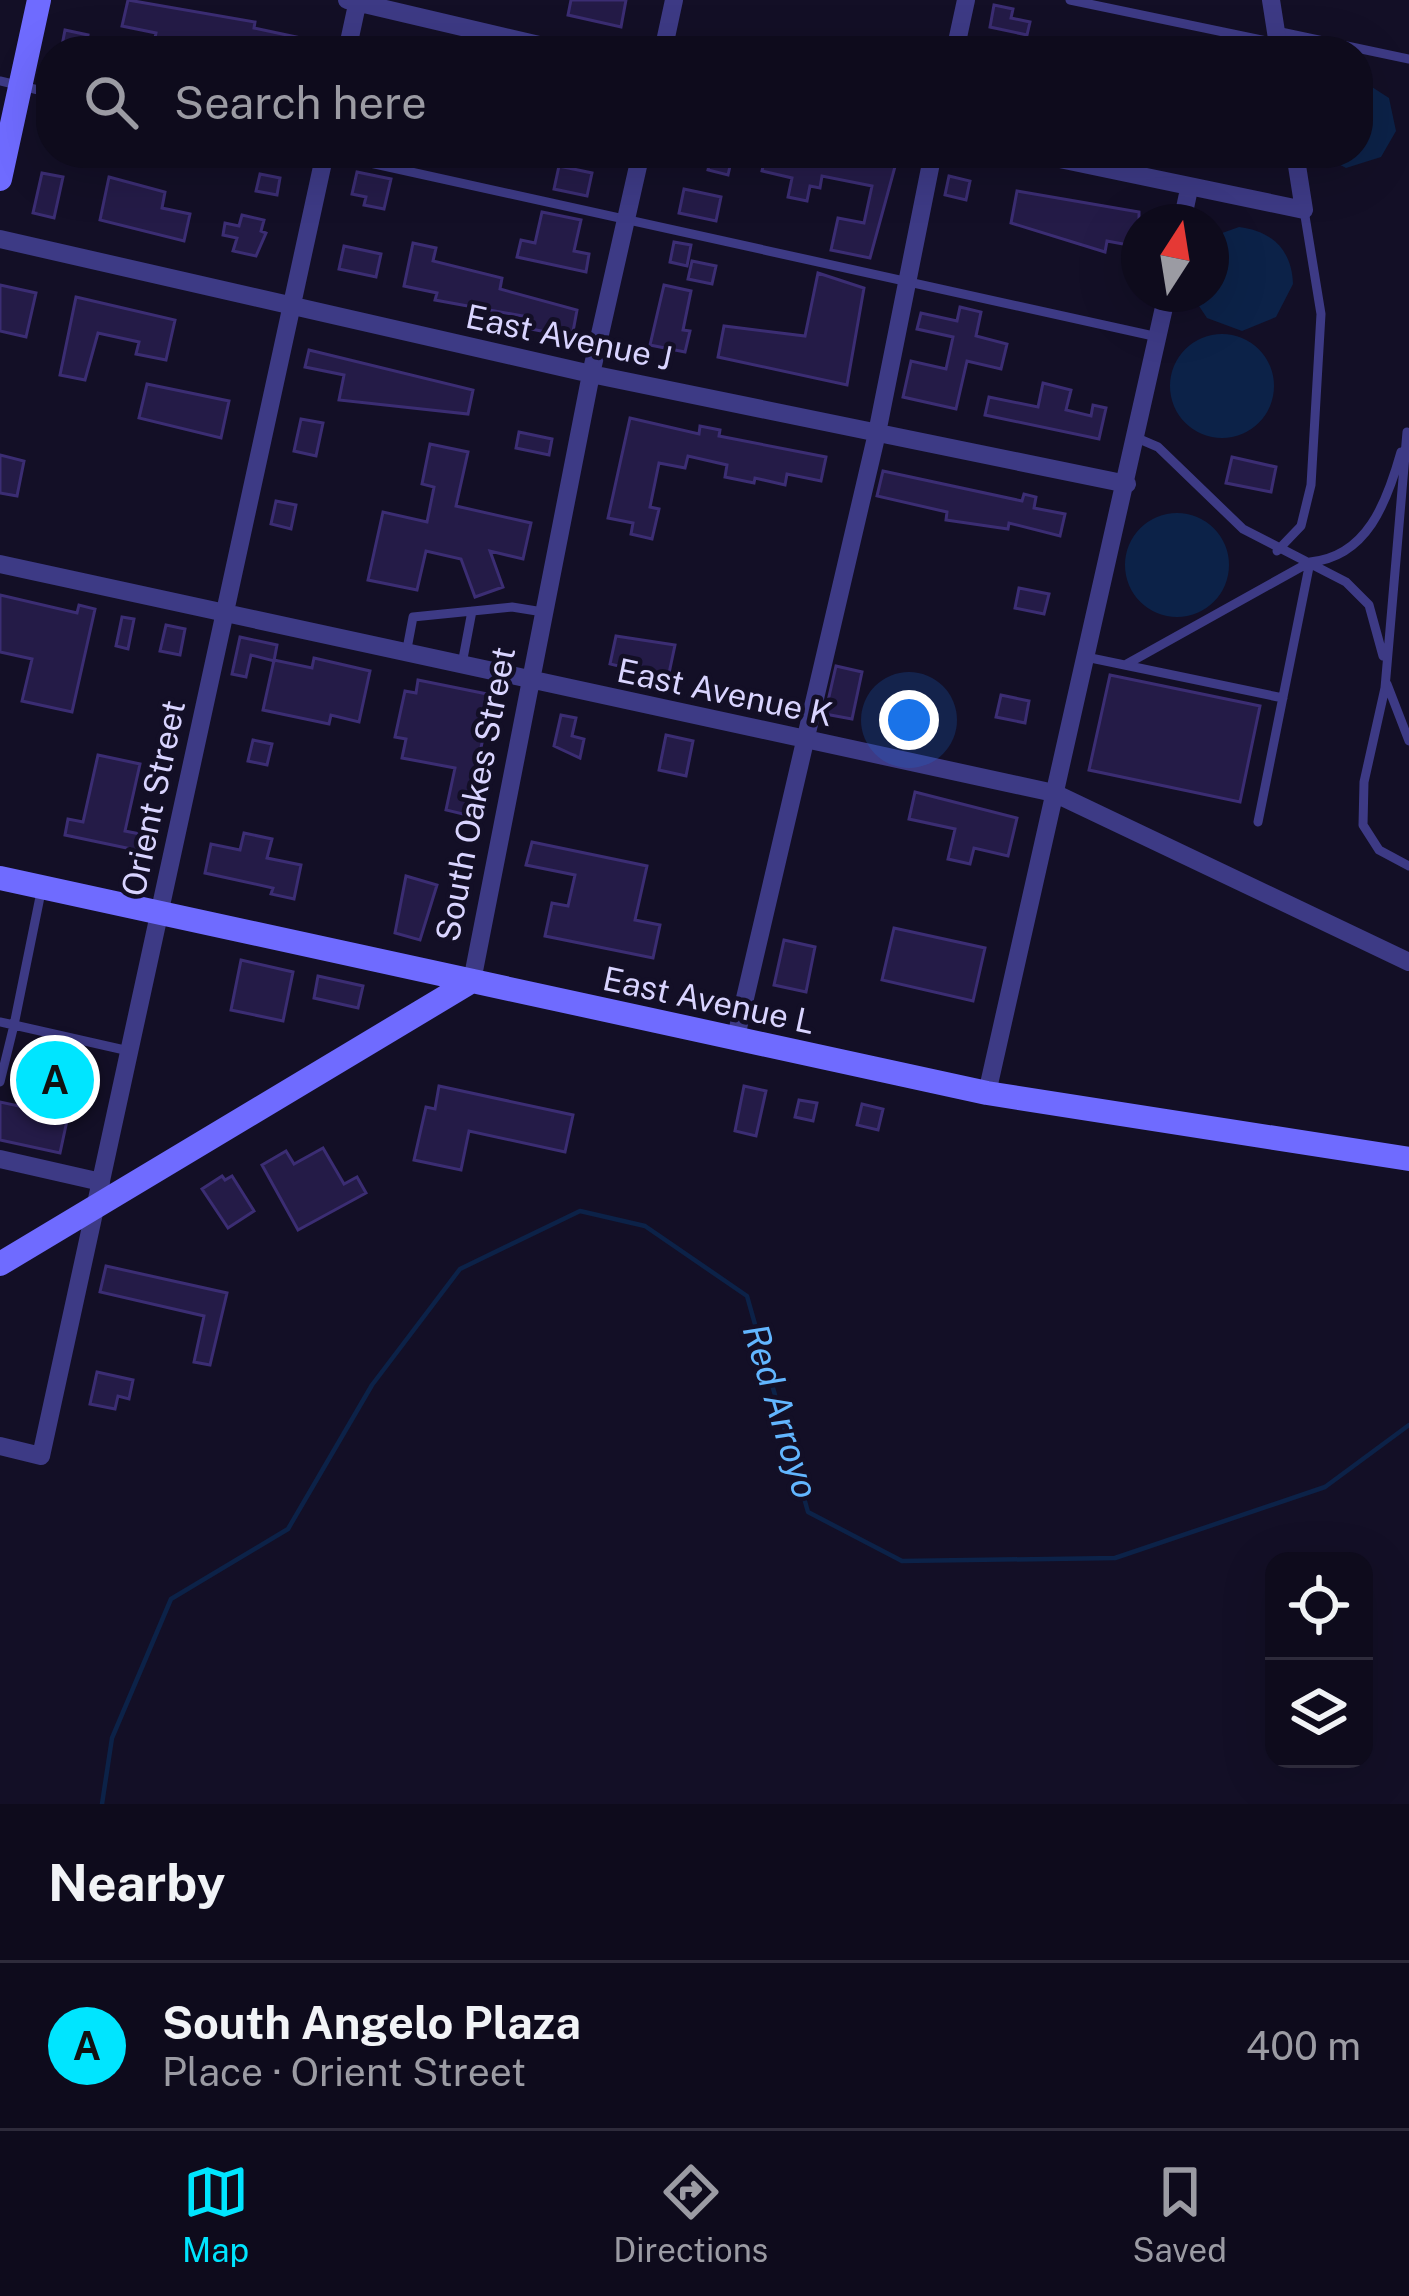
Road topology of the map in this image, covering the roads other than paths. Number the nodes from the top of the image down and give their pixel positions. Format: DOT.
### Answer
graph roads {
  1 [pos="39,0"];
  2 [pos="674,0"];
  3 [pos="966,0"];
  4 [pos="1070,0"];
  5 [pos="1271,0"];
  6 [pos="354,1"];
  7 [pos="349,36"];
  8 [pos="502,36"];
  9 [pos="666,36"];
  10 [pos="958,36"];
  11 [pos="1248,36"];
  12 [pos="1277,36"];
  13 [pos="1373,54"];
  14 [pos="1409,59"];
  15 [pos="10,84"];
  16 [pos="322,168"];
  17 [pos="392,168"];
  18 [pos="637,168"];
  19 [pos="930,168"];
  20 [pos="1097,168"];
  21 [pos="1297,168"];
  22 [pos="0,179"];
  23 [pos="1189,189"];
  24 [pos="1186,204"];
  25 [pos="1304,210"];
  26 [pos="626,220"];
  27 [pos="0,239"];
  28 [pos="908,281"];
  29 [pos="291,305"];
  30 [pos="1163,312"];
  31 [pos="1158,337"];
  32 [pos="591,374"];
  33 [pos="1408,428"];
  34 [pos="877,433"];
  35 [pos="1137,437"];
  36 [pos="1127,484"];
  37 [pos="1277,551"];
  38 [pos="1310,562"];
  39 [pos="0,564"];
  40 [pos="472,611"];
  41 [pos="225,612"];
  42 [pos="544,612"];
  43 [pos="406,654"];
  44 [pos="1086,657"];
  45 [pos="1125,665"];
  46 [pos="461,667"];
  47 [pos="1386,681"];
  48 [pos="531,683"];
  49 [pos="1283,698"];
  50 [pos="804,739"];
  51 [pos="1409,741"];
  52 [pos="1054,793"];
  53 [pos="1258,822"];
  54 [pos="1409,866"];
  55 [pos="0,878"];
  56 [pos="42,888"];
  57 [pos="159,914"];
  58 [pos="1409,962"];
  59 [pos="472,981"];
  60 [pos="0,1022"];
  61 [pos="14,1025"];
  62 [pos="735,1041"];
  63 [pos="129,1051"];
  64 [pos="0,1082"];
  65 [pos="987,1093"];
  66 [pos="0,1159"];
  67 [pos="1409,1159"];
  68 [pos="100,1182"];
  69 [pos="95,1209"];
  70 [pos="0,1264"];
  71 [pos="0,1446"];
  1 -- 15 [label="main road"];
  2 -- 9 [label="street"];
  3 -- 10 [label="street"];
  4 -- 11 [label="lane"];
  5 -- 12 [label="street"];
  6 -- 7 [label="street"];
  6 -- 8 [label="street"];
  13 -- 14 [label="lane"];
  15 -- 22 [label="main road"];
  16 -- 29 [label="street, Orient Street"];
  17 -- 26 [label="lane"];
  18 -- 26 [label="street, South Oakes Street"];
  19 -- 28 [label="street"];
  20 -- 23 [label="street"];
  21 -- 25 [label="street"];
  23 -- 24 [label="street"];
  23 -- 25 [label="street"];
  25 -- 37 [label="lane"];
  26 -- 28 [label="lane"];
  26 -- 32 [label="street, South Oakes Street"];
  27 -- 29 [label="street, East Avenue J"];
  28 -- 31 [label="lane"];
  28 -- 34 [label="street"];
  29 -- 32 [label="street, East Avenue J"];
  29 -- 41 [label="street, Orient Street"];
  30 -- 31 [label="street"];
  31 -- 35 [label="street"];
  32 -- 34 [label="street, East Avenue J"];
  32 -- 42 [label="street, South Oakes Street"];
  33 -- 38 [label="lane"];
  33 -- 47 [label="lane"];
  34 -- 36 [label="street, East Avenue J"];
  34 -- 50 [label="street"];
  35 -- 36 [label="street"];
  35 -- 37 [label="lane"];
  36 -- 44 [label="street"];
  37 -- 38 [label="lane"];
  38 -- 45 [label="lane"];
  38 -- 47 [label="lane"];
  38 -- 49 [label="lane"];
  39 -- 41 [label="street, East Avenue K"];
  40 -- 42 [label="lane"];
  40 -- 43 [label="lane"];
  40 -- 46 [label="lane"];
  41 -- 43 [label="street, East Avenue K"];
  41 -- 57 [label="street, Orient Street"];
  42 -- 48 [label="street, South Oakes Street"];
  43 -- 46 [label="street, East Avenue K"];
  44 -- 45 [label="lane"];
  44 -- 52 [label="street"];
  45 -- 49 [label="lane"];
  46 -- 48 [label="street, East Avenue K"];
  47 -- 51 [label="lane"];
  47 -- 54 [label="lane"];
  48 -- 50 [label="street, East Avenue K"];
  48 -- 59 [label="street, South Oakes Street"];
  49 -- 53 [label="lane"];
  50 -- 52 [label="street, East Avenue K"];
  50 -- 62 [label="street"];
  52 -- 58 [label="street, East Avenue K"];
  52 -- 65 [label="street"];
  55 -- 56 [label="main road, East Avenue L"];
  56 -- 57 [label="main road, East Avenue L"];
  56 -- 61 [label="lane"];
  57 -- 59 [label="main road, East Avenue L"];
  57 -- 63 [label="street, Orient Street"];
  59 -- 62 [label="main road, East Avenue L"];
  59 -- 69 [label="main road, South Oakes Street"];
  60 -- 61 [label="lane"];
  61 -- 63 [label="lane"];
  61 -- 64 [label="lane"];
  62 -- 65 [label="main road, East Avenue L"];
  63 -- 68 [label="street, Orient Street"];
  65 -- 67 [label="main road, East Avenue L"];
  66 -- 68 [label="street"];
  68 -- 69 [label="street, Orient Street"];
  69 -- 70 [label="main road, South Oakes Street"];
  69 -- 71 [label="street, Orient Street"];
}
